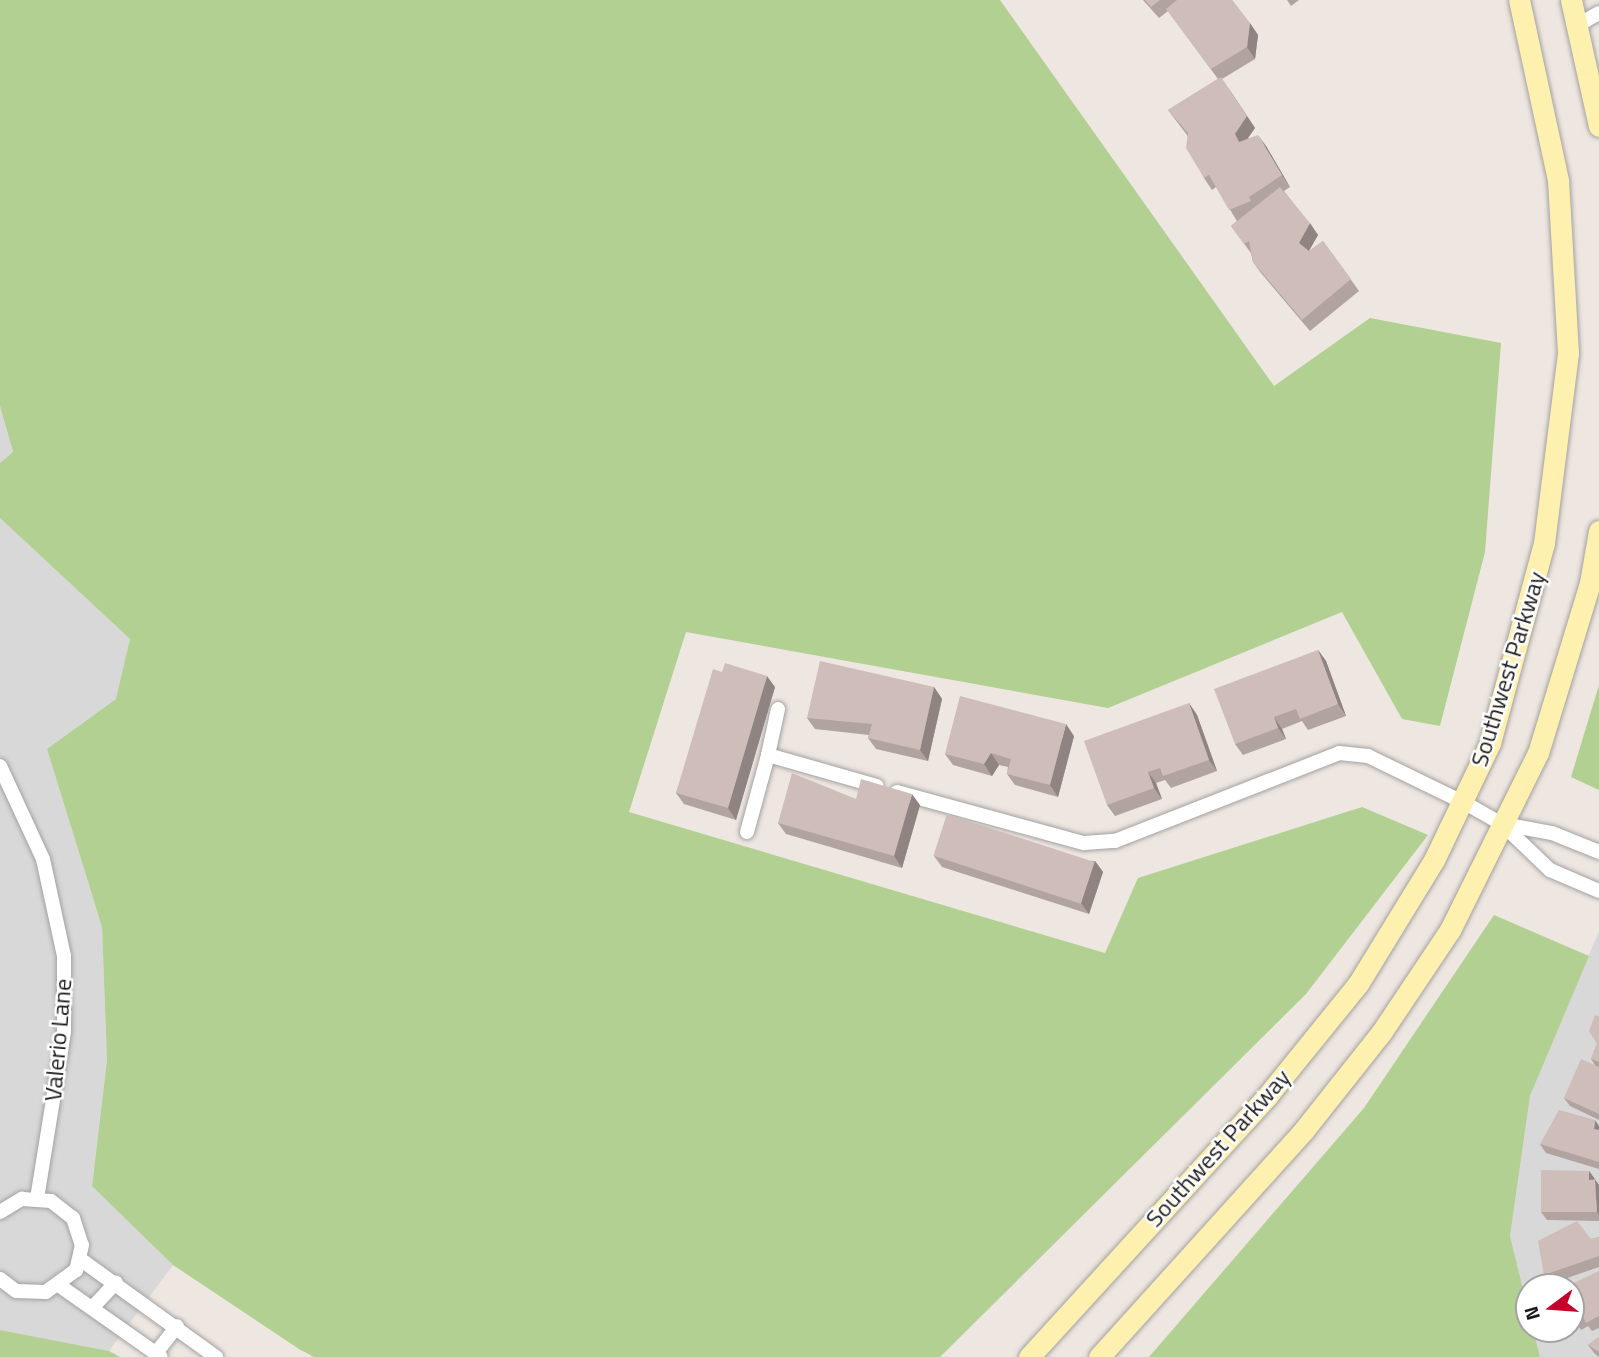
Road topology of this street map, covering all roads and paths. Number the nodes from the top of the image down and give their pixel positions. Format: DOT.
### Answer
graph roads {
  1 [pos="1519,0"];
  2 [pos="1571,0"];
  3 [pos="1599,13"];
  4 [pos="1589,25"];
  5 [pos="1599,126"];
  6 [pos="1599,531"];
  7 [pos="778,709"];
  8 [pos="768,755"];
  9 [pos="0,766"];
  10 [pos="1465,803"];
  11 [pos="1502,824"];
  12 [pos="747,832"];
  13 [pos="1599,852"];
  14 [pos="1599,891"];
  15 [pos="37,1198"];
  16 [pos="0,1212"];
  17 [pos="80,1259"];
  18 [pos="0,1279"];
  19 [pos="116,1282"];
  20 [pos="60,1286"];
  21 [pos="92,1308"];
  22 [pos="177,1326"];
  23 [pos="158,1355"];
  24 [pos="216,1357"];
  25 [pos="1029,1357"];
  26 [pos="1099,1357"];
  1 -- 10 [label="main road, Southwest Parkway"];
  2 -- 4 [label="main road"];
  3 -- 4 [label="street"];
  4 -- 5 [label="main road"];
  6 -- 11 [label="main road, Southwest Parkway"];
  7 -- 8 [label="street"];
  8 -- 10 [label="street"];
  8 -- 12 [label="street"];
  9 -- 15 [label="street, Valerio Lane"];
  10 -- 11 [label="street"];
  10 -- 25 [label="main road, Southwest Parkway"];
  11 -- 13 [label="street"];
  11 -- 14 [label="street"];
  11 -- 26 [label="main road, Southwest Parkway"];
  15 -- 16 [label="street"];
  15 -- 17 [label="street"];
  17 -- 19 [label="street"];
  17 -- 20 [label="street"];
  18 -- 20 [label="street"];
  19 -- 21 [label="street"];
  19 -- 22 [label="street"];
  20 -- 21 [label="street"];
  21 -- 23 [label="street"];
  22 -- 23 [label="street"];
  22 -- 24 [label="street"];
}
